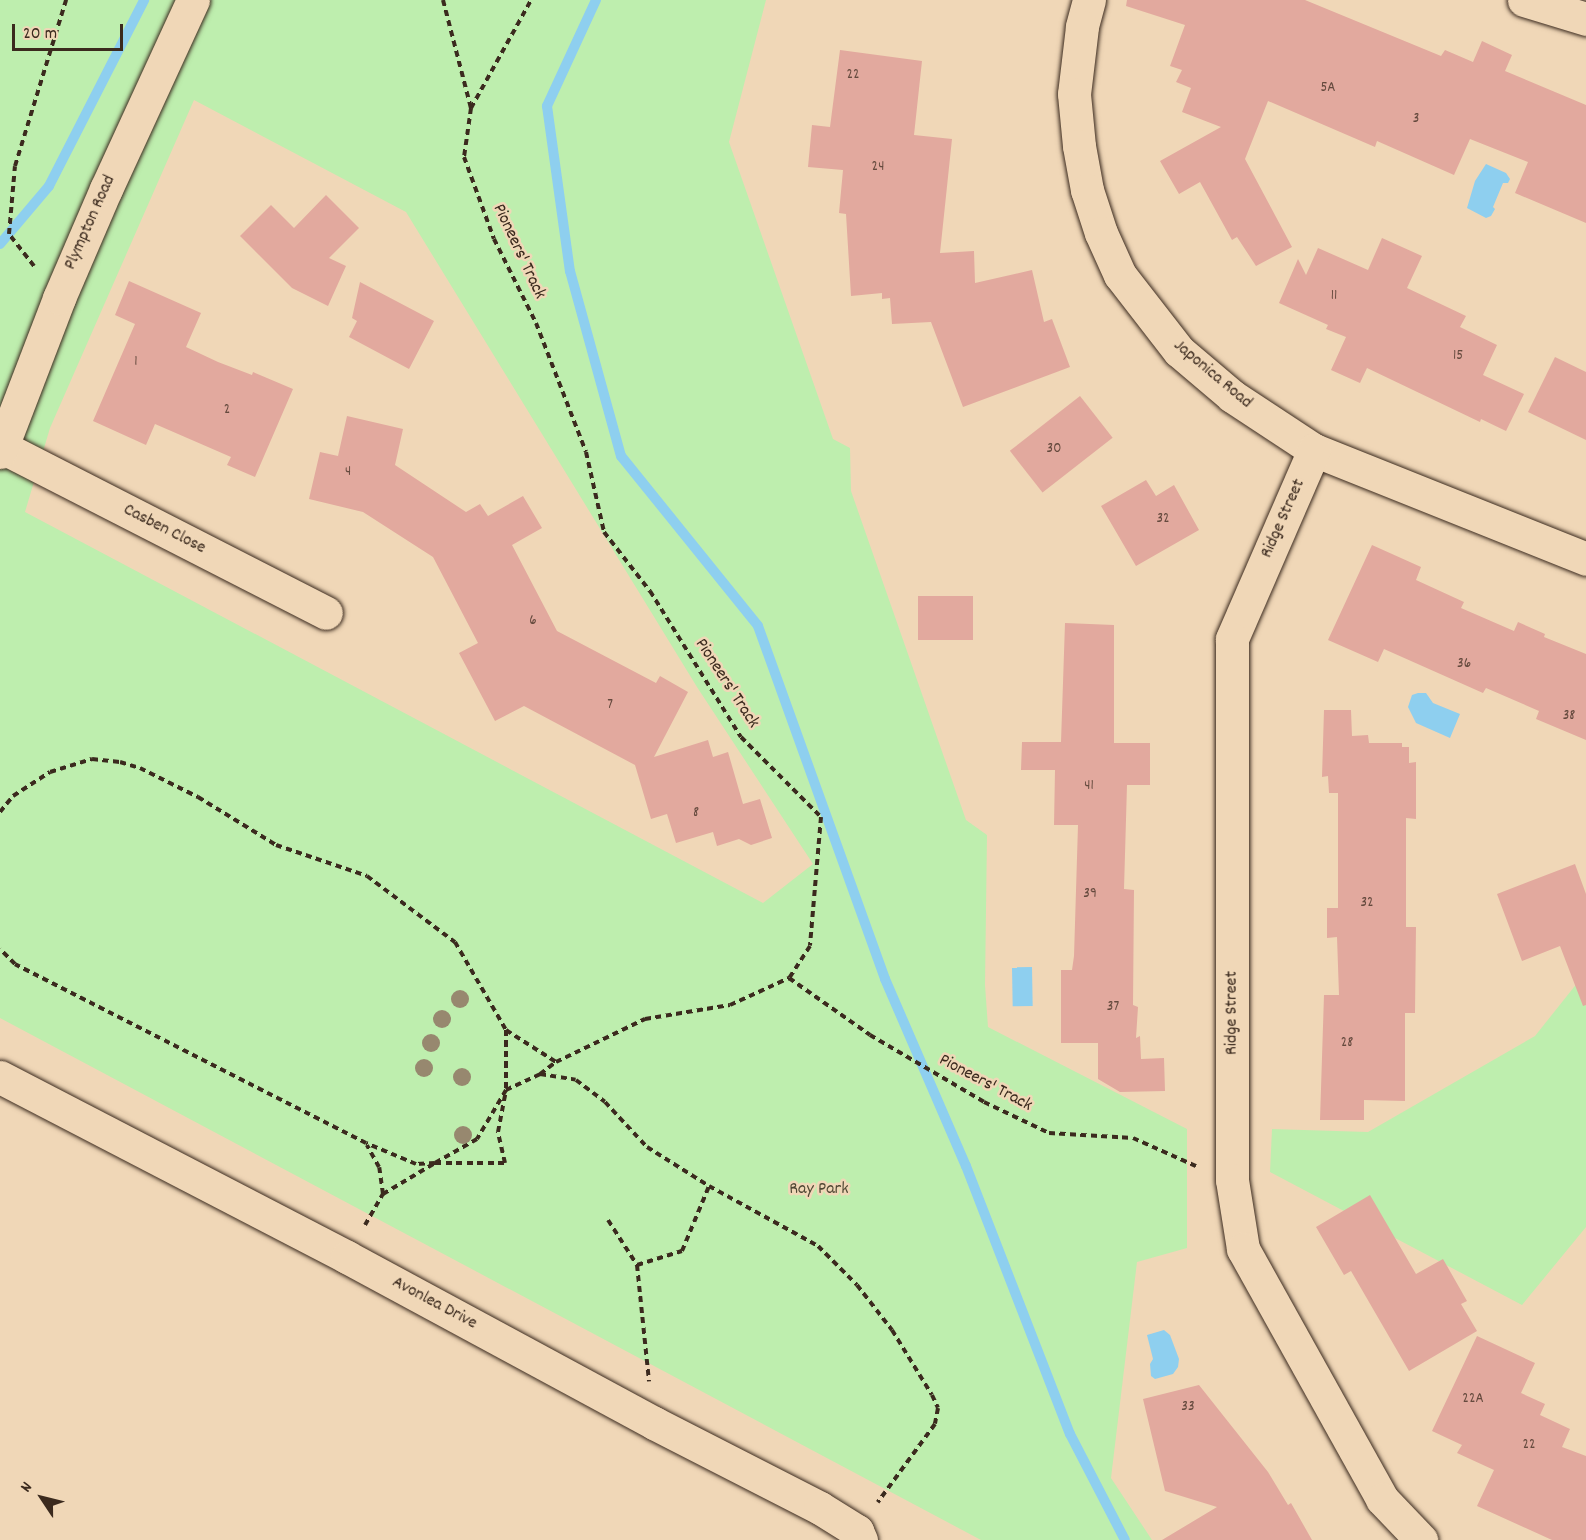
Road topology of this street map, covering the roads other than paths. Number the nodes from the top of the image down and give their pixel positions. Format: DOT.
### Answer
graph roads {
  1 [pos="194,0"];
  2 [pos="1089,0"];
  3 [pos="1524,0"];
  4 [pos="1586,19"];
  5 [pos="1,448"];
  6 [pos="1314,450"];
  7 [pos="1586,559"];
  8 [pos="326,613"];
  9 [pos="0,1077"];
  10 [pos="859,1536"];
  11 [pos="1420,1540"];
  1 -- 5 [label="street, Plympton Road"];
  2 -- 6 [label="street, Japonica Road"];
  3 -- 4 [label="street"];
  5 -- 8 [label="street, Casben Close"];
  6 -- 7 [label="street, Japonica Road"];
  6 -- 11 [label="street, Ridge Street"];
  9 -- 10 [label="street, Avonlea Drive"];
}
